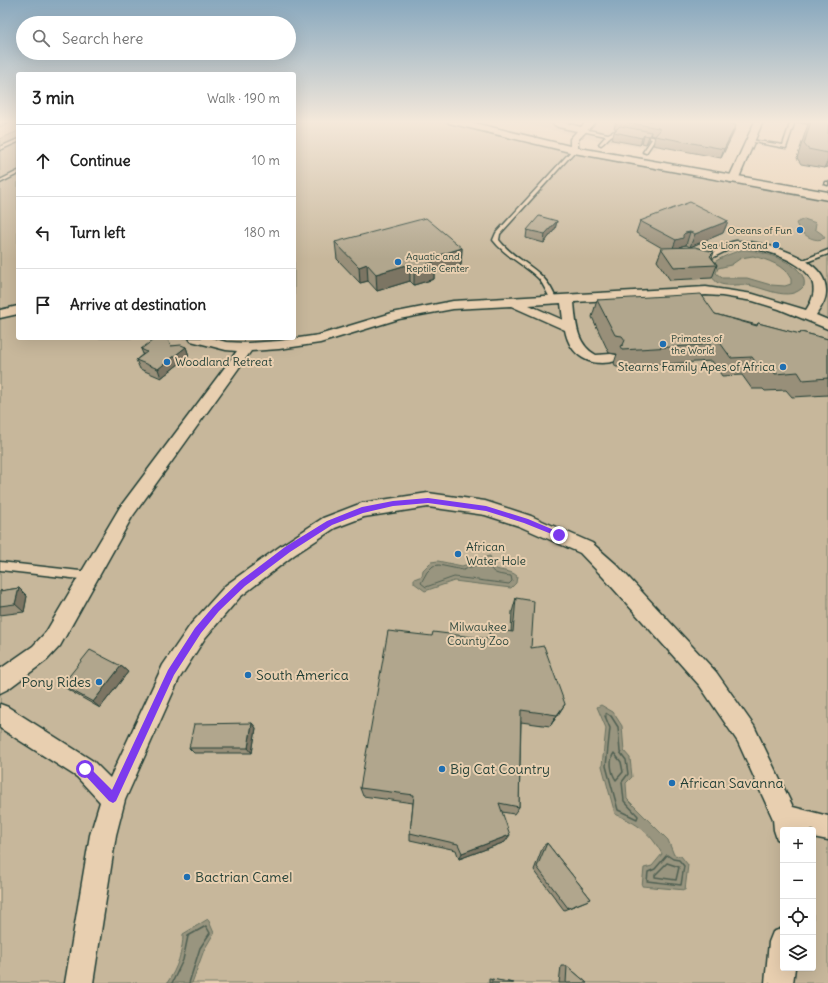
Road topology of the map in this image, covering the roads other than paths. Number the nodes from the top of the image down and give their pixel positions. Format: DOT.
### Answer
graph roads {
  1 [pos="555,167"];
  2 [pos="695,167"];
  3 [pos="706,167"];
  4 [pos="738,167"];
  5 [pos="16,173"];
  6 [pos="735,174"];
  7 [pos="0,182"];
  8 [pos="828,187"];
  9 [pos="685,249"];
  10 [pos="828,252"];
  11 [pos="799,263"];
  12 [pos="823,281"];
  13 [pos="567,298"];
  14 [pos="553,299"];
  15 [pos="510,301"];
  16 [pos="16,310"];
  17 [pos="0,314"];
  18 [pos="809,316"];
  19 [pos="828,325"];
  20 [pos="571,328"];
  21 [pos="193,341"];
  22 [pos="247,347"];
  23 [pos="611,358"];
  24 [pos="0,566"];
  25 [pos="89,576"];
  26 [pos="0,682"];
  27 [pos="0,715"];
  28 [pos="113,798"];
  29 [pos="785,824"];
  30 [pos="828,828"];
  31 [pos="780,971"];
  32 [pos="79,983"];
  33 [pos="779,983"];
  1 -- 14 [label="lane"];
  2 -- 6 [label="main road"];
  3 -- 6 [label="main road"];
  4 -- 6 [label="street"];
  5 -- 7 [label="lane"];
  6 -- 8 [label="main road"];
  9 -- 11 [label="street"];
  10 -- 11 [label="lane"];
  11 -- 12 [label="street"];
  12 -- 18 [label="street"];
  13 -- 14 [label="street"];
  13 -- 18 [label="street"];
  13 -- 20 [label="street"];
  14 -- 15 [label="street"];
  15 -- 20 [label="street"];
  15 -- 22 [label="street"];
  16 -- 17 [label="street"];
  18 -- 19 [label="street"];
  20 -- 23 [label="street"];
  21 -- 22 [label="street"];
  22 -- 25 [label="street"];
  24 -- 25 [label="lane"];
  25 -- 26 [label="street"];
  27 -- 28 [label="street"];
  28 -- 29 [label="street"];
  28 -- 32 [label="street"];
  29 -- 30 [label="street"];
  31 -- 33 [label="street"];
}
